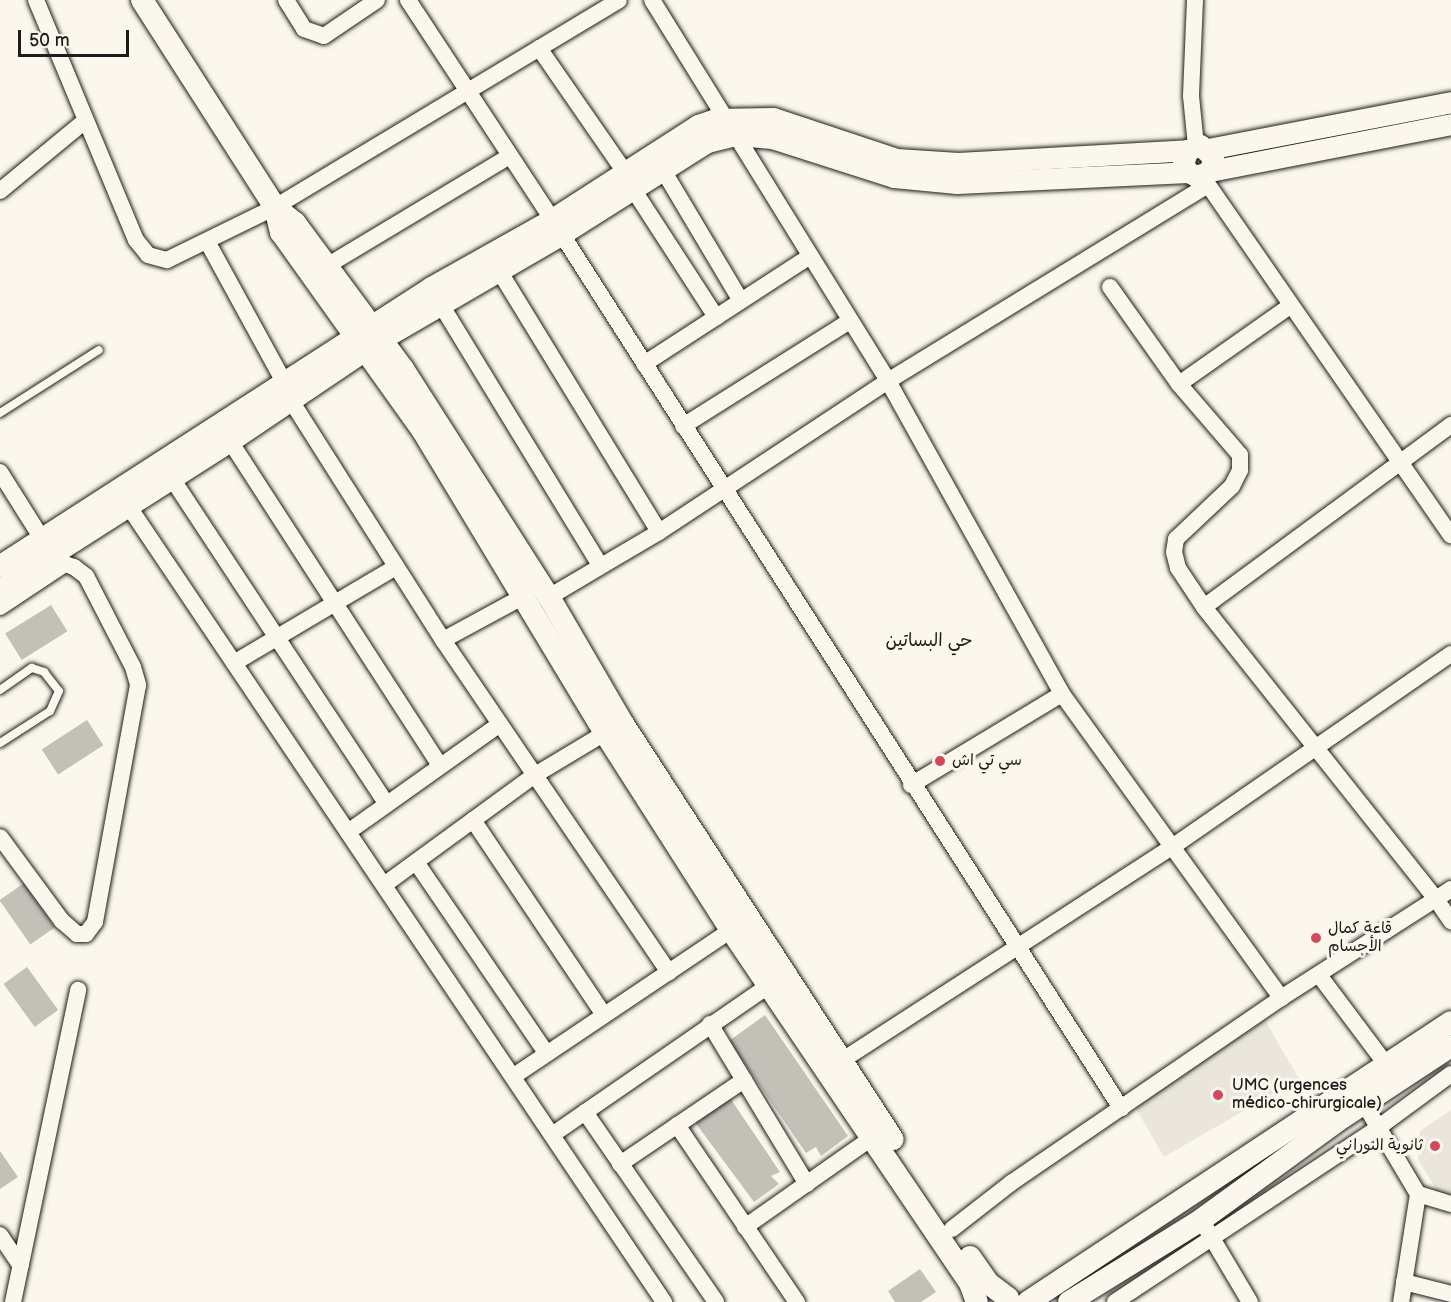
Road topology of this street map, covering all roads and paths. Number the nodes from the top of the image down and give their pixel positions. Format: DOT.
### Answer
graph roads {
  1 [pos="36,0"];
  2 [pos="142,0"];
  3 [pos="286,0"];
  4 [pos="377,0"];
  5 [pos="408,0"];
  6 [pos="619,0"];
  7 [pos="652,0"];
  8 [pos="1195,0"];
  9 [pos="539,48"];
  10 [pos="466,91"];
  11 [pos="1451,102"];
  12 [pos="726,117"];
  13 [pos="85,121"];
  14 [pos="1451,123"];
  15 [pos="736,135"];
  16 [pos="1197,148"];
  17 [pos="510,156"];
  18 [pos="663,170"];
  19 [pos="1202,176"];
  20 [pos="629,181"];
  21 [pos="0,191"];
  22 [pos="275,207"];
  23 [pos="557,226"];
  24 [pos="208,243"];
  25 [pos="810,256"];
  26 [pos="325,267"];
  27 [pos="498,269"];
  28 [pos="1110,287"];
  29 [pos="741,301"];
  30 [pos="440,303"];
  31 [pos="1290,306"];
  32 [pos="716,316"];
  33 [pos="850,321"];
  34 [pos="368,337"];
  35 [pos="99,350"];
  36 [pos="644,363"];
  37 [pos="888,381"];
  38 [pos="1179,384"];
  39 [pos="286,390"];
  40 [pos="0,413"];
  41 [pos="1451,425"];
  42 [pos="683,426"];
  43 [pos="230,441"];
  44 [pos="1399,464"];
  45 [pos="0,472"];
  46 [pos="171,477"];
  47 [pos="724,489"];
  48 [pos="127,504"];
  49 [pos="659,531"];
  50 [pos="1451,535"];
  51 [pos="41,537"];
  52 [pos="0,565"];
  53 [pos="600,565"];
  54 [pos="396,567"];
  55 [pos="0,588"];
  56 [pos="524,596"];
  57 [pos="549,597"];
  58 [pos="336,605"];
  59 [pos="0,607"];
  60 [pos="1203,607"];
  61 [pos="277,637"];
  62 [pos="443,640"];
  63 [pos="1451,654"];
  64 [pos="234,663"];
  65 [pos="0,690"];
  66 [pos="1062,694"];
  67 [pos="500,724"];
  68 [pos="605,733"];
  69 [pos="0,743"];
  70 [pos="1313,746"];
  71 [pos="439,764"];
  72 [pos="535,775"];
  73 [pos="911,785"];
  74 [pos="386,803"];
  75 [pos="473,820"];
  76 [pos="348,832"];
  77 [pos="0,837"];
  78 [pos="1172,847"];
  79 [pos="416,862"];
  80 [pos="384,885"];
  81 [pos="1451,889"];
  82 [pos="1436,899"];
  83 [pos="1451,921"];
  84 [pos="731,930"];
  85 [pos="1016,948"];
  86 [pos="669,972"];
  87 [pos="1319,975"];
  88 [pos="776,980"];
  89 [pos="78,990"];
  90 [pos="1281,998"];
  91 [pos="604,1016"];
  92 [pos="1451,1022"];
  93 [pos="710,1024"];
  94 [pos="1451,1046"];
  95 [pos="547,1054"];
  96 [pos="841,1061"];
  97 [pos="1388,1067"];
  98 [pos="1451,1074"];
  99 [pos="514,1076"];
  100 [pos="744,1080"];
  101 [pos="1360,1096"];
  102 [pos="1121,1108"];
  103 [pos="585,1112"];
  104 [pos="677,1125"];
  105 [pos="1379,1127"];
  106 [pos="552,1135"];
  107 [pos="873,1137"];
  108 [pos="620,1164"];
  109 [pos="807,1184"];
  110 [pos="1418,1194"];
  111 [pos="1451,1204"];
  112 [pos="745,1227"];
  113 [pos="1206,1228"];
  114 [pos="952,1229"];
  115 [pos="0,1235"];
  116 [pos="21,1266"];
  117 [pos="1404,1282"];
  118 [pos="1451,1294"];
  119 [pos="1012,1301"];
  120 [pos="1118,1301"];
  121 [pos="13,1302"];
  122 [pos="664,1302"];
  123 [pos="716,1302"];
  124 [pos="797,1302"];
  125 [pos="977,1302"];
  126 [pos="1069,1302"];
  127 [pos="1250,1302"];
  128 [pos="1401,1302"];
  1 -- 13 [label="street"];
  2 -- 22 [label="main road"];
  3 -- 4 [label="street"];
  5 -- 10 [label="street"];
  6 -- 9 [label="street"];
  7 -- 12 [label="street"];
  8 -- 16 [label="street"];
  9 -- 10 [label="street"];
  9 -- 20 [label="street"];
  10 -- 17 [label="street"];
  10 -- 22 [label="street"];
  11 -- 16 [label="street"];
  12 -- 15 [label="street"];
  12 -- 16 [label="street"];
  12 -- 20 [label="street"];
  13 -- 21 [label="street"];
  13 -- 24 [label="street"];
  14 -- 19 [label="street"];
  15 -- 18 [label="street"];
  15 -- 19 [label="street"];
  15 -- 25 [label="street"];
  16 -- 19 [label="street"];
  17 -- 23 [label="street"];
  17 -- 26 [label="street"];
  18 -- 20 [label="street"];
  18 -- 29 [label="street"];
  19 -- 31 [label="street"];
  19 -- 37 [label="street"];
  20 -- 23 [label="street"];
  20 -- 32 [label="street"];
  22 -- 24 [label="street"];
  22 -- 26 [label="main road"];
  22 -- 34 [label="main road"];
  23 -- 27 [label="street"];
  23 -- 34 [label="street"];
  23 -- 36 [label="street"];
  24 -- 39 [label="street"];
  25 -- 29 [label="street"];
  25 -- 33 [label="street"];
  26 -- 34 [label="main road"];
  27 -- 30 [label="street"];
  27 -- 49 [label="street"];
  28 -- 38 [label="street"];
  29 -- 32 [label="street"];
  30 -- 34 [label="street"];
  30 -- 53 [label="street"];
  31 -- 38 [label="street"];
  31 -- 44 [label="street"];
  32 -- 36 [label="street"];
  33 -- 37 [label="street"];
  33 -- 42 [label="street"];
  34 -- 39 [label="street"];
  34 -- 56 [label="main road"];
  34 -- 57 [label="main road"];
  35 -- 40 [label="lane"];
  36 -- 42 [label="street"];
  37 -- 47 [label="street"];
  37 -- 66 [label="street"];
  38 -- 60 [label="street"];
  39 -- 43 [label="street"];
  39 -- 51 [label="street"];
  39 -- 54 [label="street"];
  41 -- 44 [label="street"];
  42 -- 47 [label="street"];
  43 -- 46 [label="street"];
  43 -- 58 [label="street"];
  44 -- 50 [label="street"];
  44 -- 60 [label="street"];
  45 -- 51 [label="street"];
  46 -- 48 [label="street"];
  46 -- 61 [label="street"];
  47 -- 49 [label="street"];
  47 -- 73 [label="street"];
  48 -- 55 [label="street"];
  48 -- 64 [label="street"];
  49 -- 53 [label="street"];
  51 -- 52 [label="street"];
  53 -- 57 [label="street"];
  54 -- 58 [label="street"];
  54 -- 62 [label="street"];
  56 -- 62 [label="street"];
  56 -- 68 [label="main road"];
  57 -- 88 [label="main road"];
  58 -- 61 [label="street"];
  58 -- 71 [label="street"];
  59 -- 77 [label="street"];
  60 -- 70 [label="street"];
  61 -- 64 [label="street"];
  61 -- 74 [label="street"];
  62 -- 67 [label="street"];
  63 -- 70 [label="street"];
  64 -- 76 [label="street"];
  65 -- 69 [label="lane"];
  66 -- 73 [label="street"];
  66 -- 78 [label="street"];
  67 -- 71 [label="street"];
  67 -- 72 [label="street"];
  68 -- 72 [label="street"];
  68 -- 84 [label="main road"];
  70 -- 78 [label="street"];
  70 -- 82 [label="street"];
  71 -- 74 [label="street"];
  72 -- 75 [label="street"];
  72 -- 86 [label="street"];
  73 -- 85 [label="street"];
  74 -- 76 [label="street"];
  75 -- 79 [label="street"];
  75 -- 91 [label="street"];
  76 -- 80 [label="street"];
  78 -- 85 [label="street"];
  78 -- 90 [label="street"];
  79 -- 80 [label="street"];
  79 -- 95 [label="street"];
  80 -- 99 [label="street"];
  81 -- 82 [label="street"];
  82 -- 83 [label="street"];
  82 -- 87 [label="street"];
  84 -- 86 [label="street"];
  84 -- 88 [label="main road"];
  85 -- 96 [label="street"];
  85 -- 102 [label="street"];
  86 -- 91 [label="street"];
  87 -- 90 [label="street"];
  87 -- 97 [label="street"];
  88 -- 93 [label="street"];
  88 -- 96 [label="main road"];
  88 -- 107 [label="main road"];
  89 -- 116 [label="street"];
  90 -- 102 [label="street"];
  91 -- 95 [label="street"];
  92 -- 97 [label="main road"];
  93 -- 100 [label="street"];
  93 -- 103 [label="street"];
  94 -- 101 [label="main road"];
  95 -- 99 [label="street"];
  96 -- 114 [label="main road"];
  97 -- 101 [label="main road"];
  98 -- 105 [label="street"];
  99 -- 106 [label="street"];
  100 -- 104 [label="street"];
  100 -- 109 [label="street"];
  101 -- 105 [label="street"];
  101 -- 113 [label="main road"];
  101 -- 119 [label="main road"];
  102 -- 114 [label="street"];
  103 -- 106 [label="street"];
  103 -- 108 [label="street"];
  104 -- 108 [label="street"];
  104 -- 112 [label="street"];
  105 -- 110 [label="street"];
  105 -- 113 [label="street"];
  106 -- 122 [label="street"];
  107 -- 109 [label="street"];
  107 -- 125 [label="main road"];
  108 -- 123 [label="street"];
  109 -- 112 [label="street"];
  110 -- 111 [label="street"];
  110 -- 117 [label="street"];
  112 -- 124 [label="street"];
  113 -- 120 [label="street"];
  113 -- 126 [label="main road"];
  113 -- 127 [label="street"];
  114 -- 119 [label="main road"];
  115 -- 116 [label="street"];
  116 -- 121 [label="street"];
  117 -- 118 [label="street"];
  117 -- 128 [label="street"];
}
